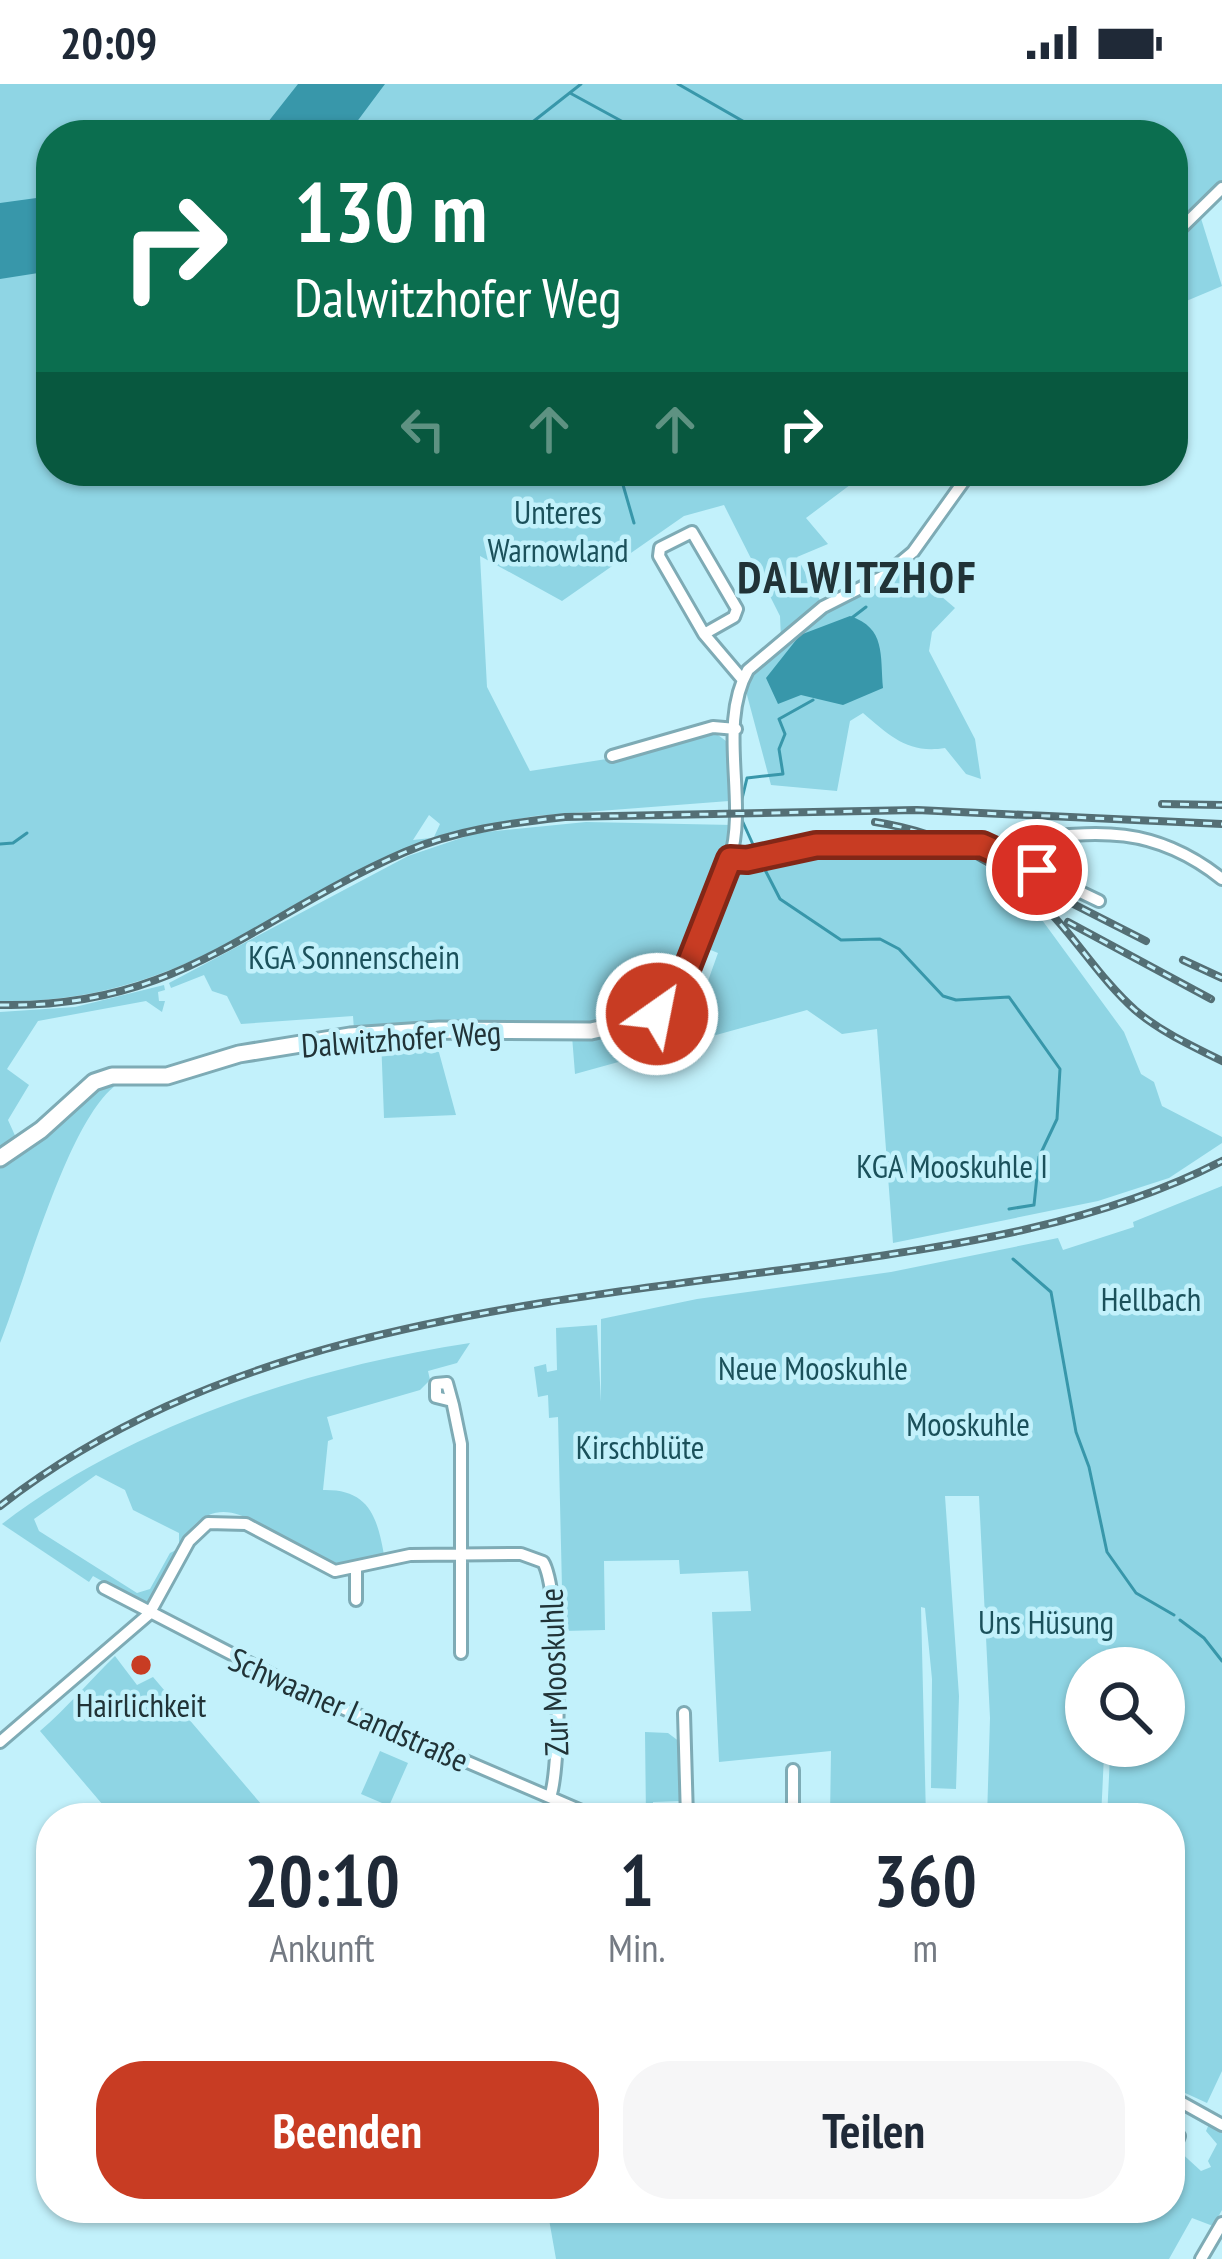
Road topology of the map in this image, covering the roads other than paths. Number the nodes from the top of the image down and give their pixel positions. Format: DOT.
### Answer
graph roads {
  1 [pos="1222,188"];
  2 [pos="1188,221"];
  3 [pos="960,486"];
  4 [pos="704,634"];
  5 [pos="742,680"];
  6 [pos="736,729"];
  7 [pos="613,756"];
  8 [pos="1004,842"];
  9 [pos="730,859"];
  10 [pos="1222,879"];
  11 [pos="1099,901"];
  12 [pos="0,1158"];
  13 [pos="452,1401"];
  14 [pos="460,1554"];
  15 [pos="356,1569"];
  16 [pos="104,1588"];
  17 [pos="356,1600"];
  18 [pos="149,1614"];
  19 [pos="461,1653"];
  20 [pos="684,1713"];
  21 [pos="0,1742"];
  22 [pos="793,1769"];
  23 [pos="550,1797"];
  24 [pos="564,1803"];
  25 [pos="687,1803"];
  26 [pos="793,1803"];
  27 [pos="1185,2104"];
  28 [pos="1222,2125"];
  29 [pos="1222,2223"];
  30 [pos="1202,2259"];
  1 -- 2 [label="street"];
  3 -- 5 [label="street"];
  4 -- 4 [label="street"];
  4 -- 5 [label="street"];
  5 -- 6 [label="street"];
  6 -- 7 [label="street"];
  6 -- 9 [label="street, Dalwitzhofer Weg"];
  8 -- 10 [label="street"];
  9 -- 11 [label="street"];
  9 -- 12 [label="street, Dalwitzhofer Weg"];
  13 -- 14 [label="street"];
  14 -- 15 [label="street, Zur Mooskuhle"];
  14 -- 19 [label="street"];
  14 -- 23 [label="street, Zur Mooskuhle"];
  15 -- 17 [label="street"];
  15 -- 18 [label="street, Zur Mooskuhle"];
  16 -- 18 [label="street, Schwaaner Landstraße"];
  18 -- 21 [label="street"];
  18 -- 23 [label="street, Schwaaner Landstraße"];
  20 -- 25 [label="street"];
  22 -- 26 [label="street"];
  23 -- 24 [label="street, Schwaaner Landstraße"];
  27 -- 28 [label="street"];
  29 -- 30 [label="street"];
}
